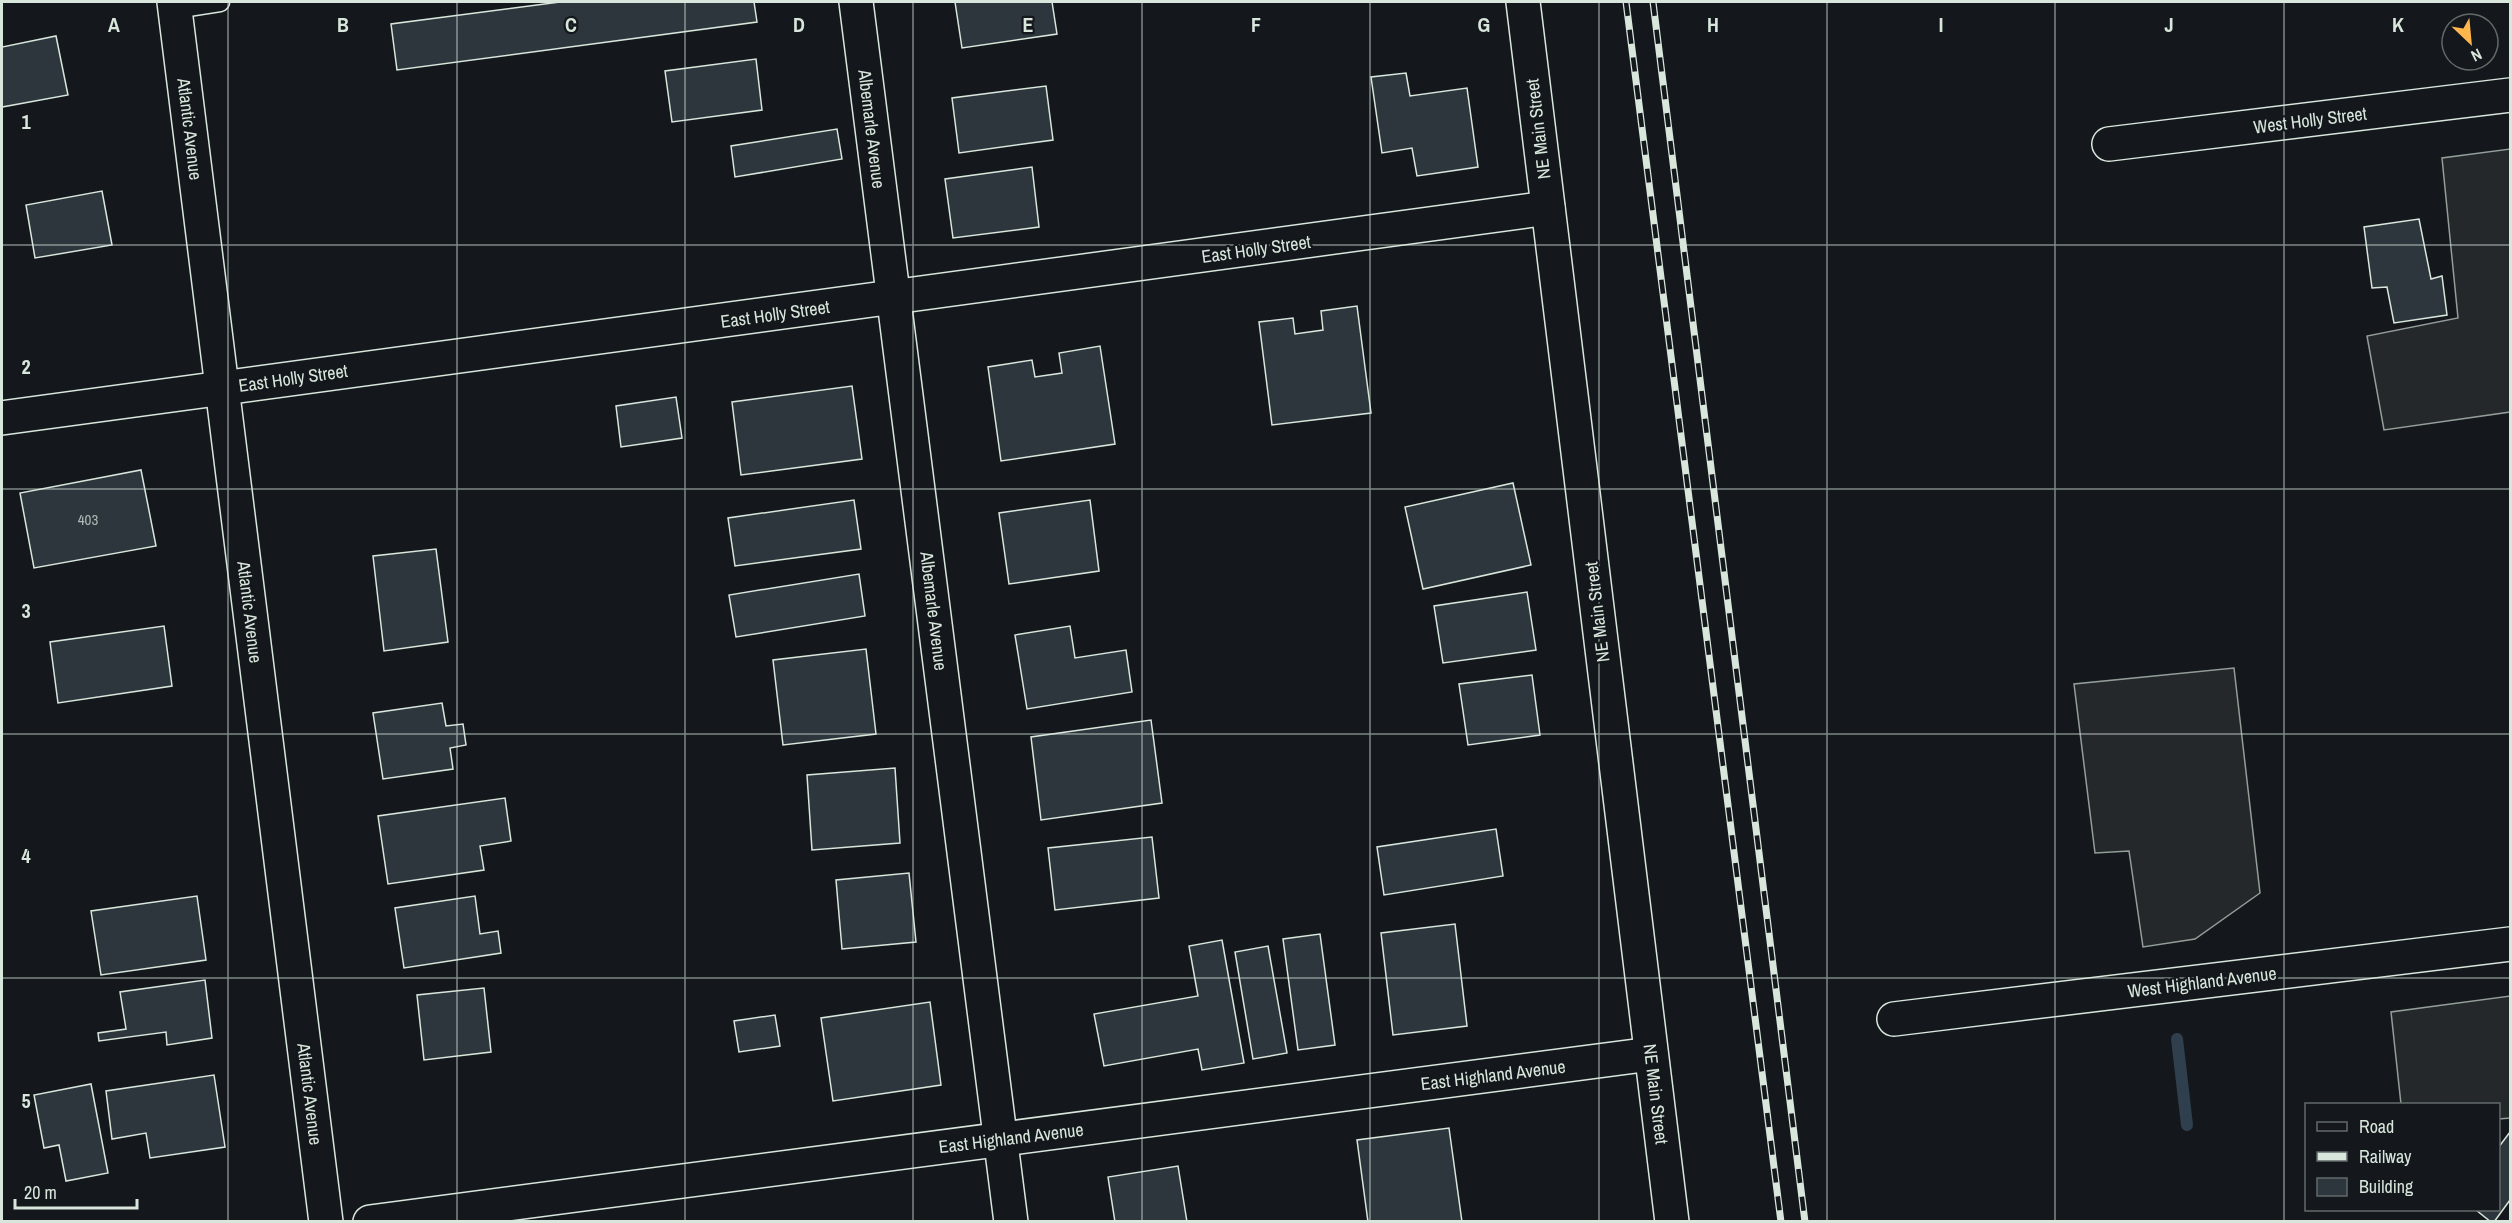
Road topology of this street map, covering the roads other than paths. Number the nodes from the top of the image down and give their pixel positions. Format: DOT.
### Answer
graph roads {
  1 [pos="219,2"];
  2 [pos="856,2"];
  3 [pos="1523,2"];
  4 [pos="175,5"];
  5 [pos="2511,95"];
  6 [pos="2109,144"];
  7 [pos="1548,208"];
  8 [pos="894,298"];
  9 [pos="222,388"];
  10 [pos="2,418"];
  11 [pos="2511,944"];
  12 [pos="1894,1020"];
  13 [pos="1651,1054"];
  14 [pos="1001,1139"];
  15 [pos="326,1221"];
  16 [pos="370,1221"];
  17 [pos="1011,1221"];
  18 [pos="1672,1221"];
  1 -- 4 [label="lane"];
  2 -- 8 [label="street, Albemarle Avenue"];
  3 -- 7 [label="street, NE Main Street"];
  4 -- 9 [label="street, Atlantic Avenue"];
  5 -- 6 [label="street, West Holly Street"];
  7 -- 8 [label="street, East Holly Street"];
  7 -- 13 [label="street, NE Main Street"];
  8 -- 9 [label="street, East Holly Street"];
  8 -- 14 [label="street, Albemarle Avenue"];
  9 -- 10 [label="street, East Holly Street"];
  9 -- 15 [label="street, Atlantic Avenue"];
  11 -- 12 [label="street, West Highland Avenue"];
  13 -- 14 [label="street, East Highland Avenue"];
  13 -- 18 [label="street, NE Main Street"];
  14 -- 16 [label="street, East Highland Avenue"];
  14 -- 17 [label="street, Albemarle Avenue"];
}
